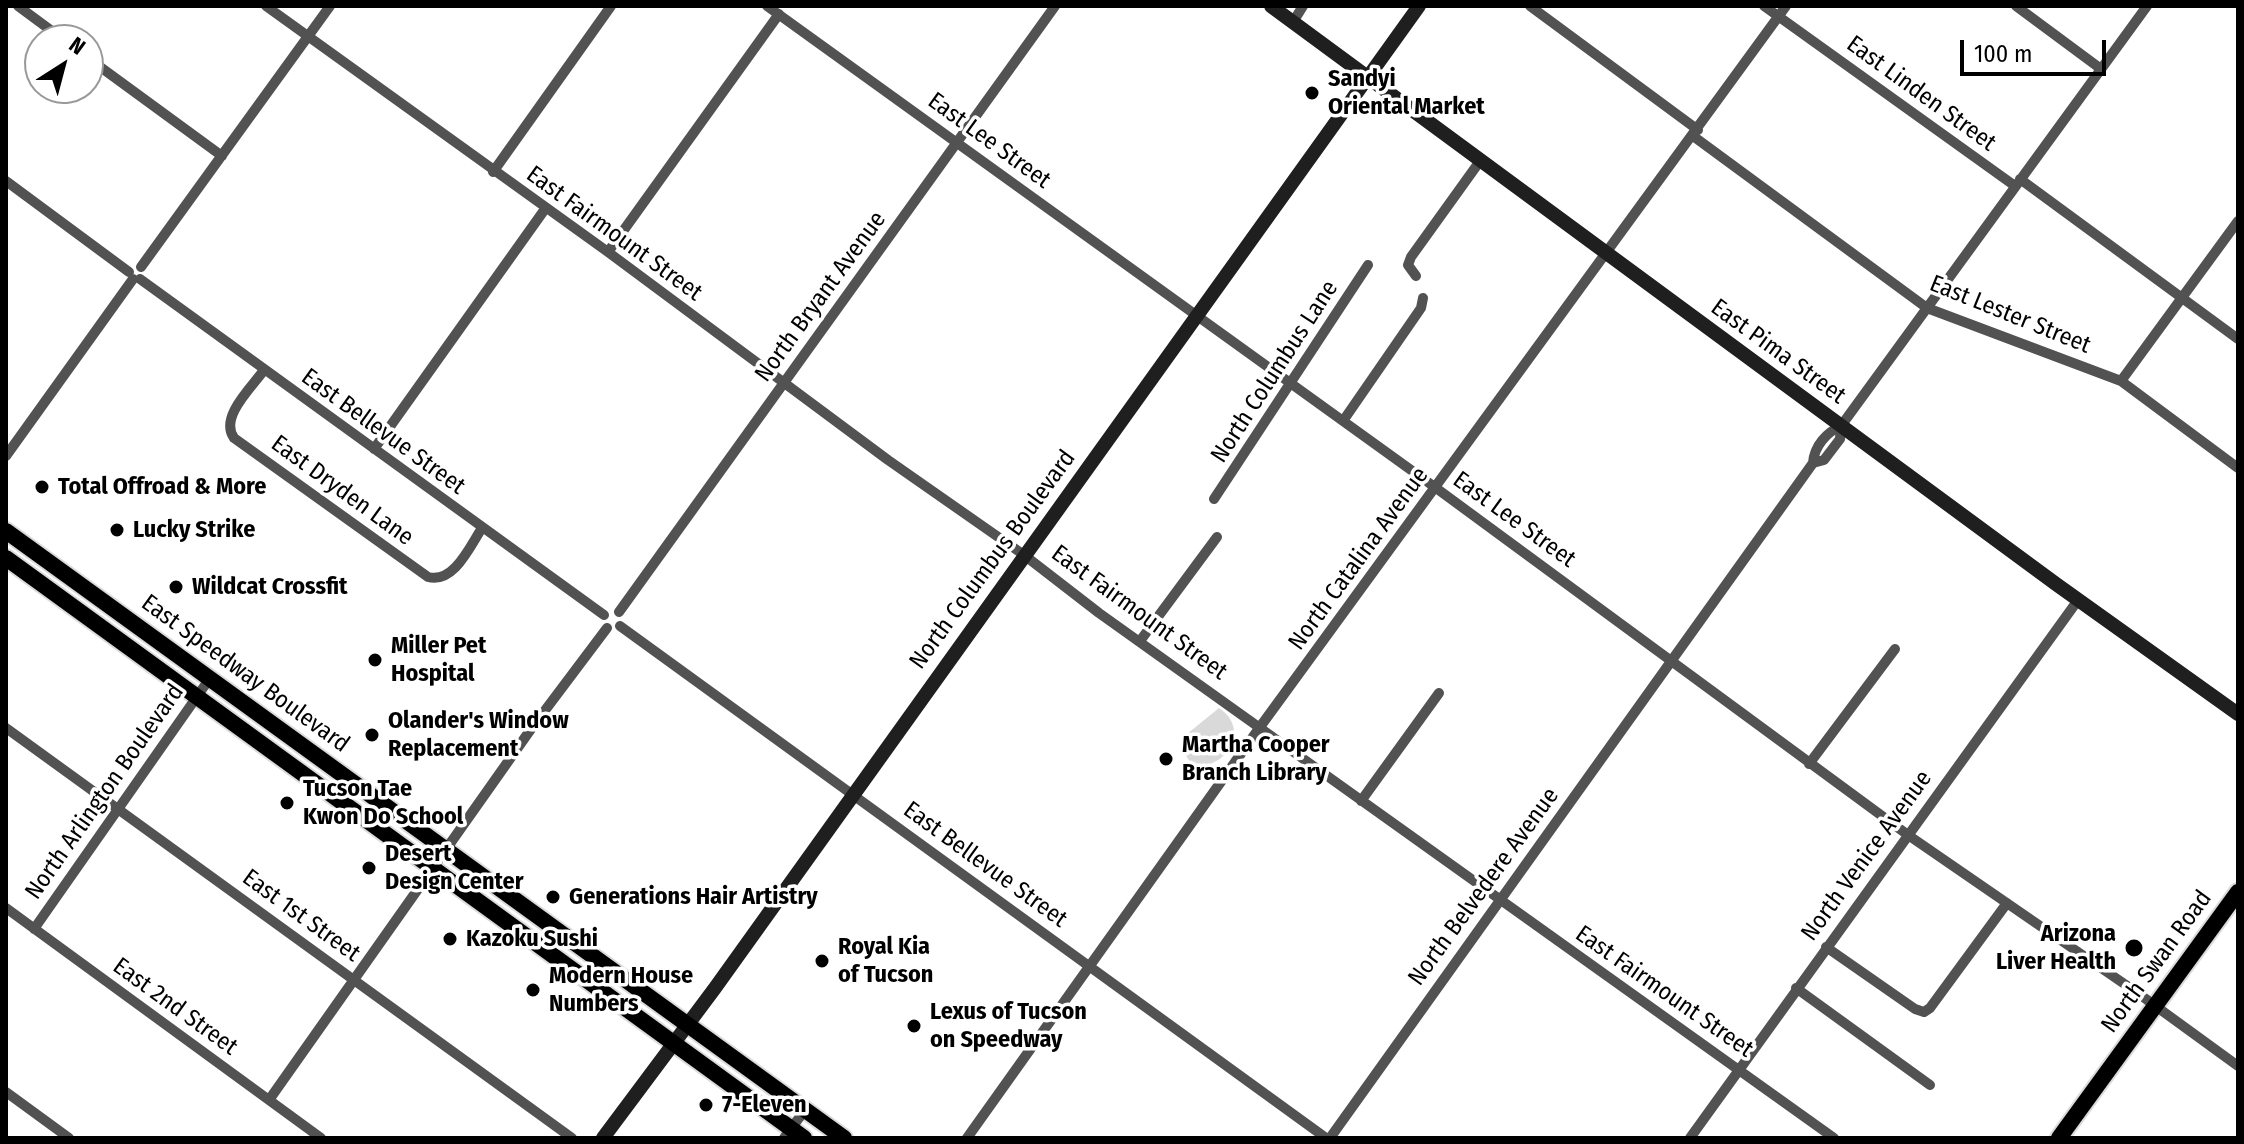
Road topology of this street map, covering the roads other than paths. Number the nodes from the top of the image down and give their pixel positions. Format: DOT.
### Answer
graph roads {
  1 [pos="18,6"];
  2 [pos="266,6"];
  3 [pos="330,6"];
  4 [pos="611,6"];
  5 [pos="767,6"];
  6 [pos="1055,6"];
  7 [pos="1271,6"];
  8 [pos="1303,6"];
  9 [pos="1419,6"];
  10 [pos="1530,6"];
  11 [pos="1764,6"];
  12 [pos="1786,6"];
  13 [pos="2016,6"];
  14 [pos="2147,6"];
  15 [pos="779,14"];
  16 [pos="1779,16"];
  17 [pos="1293,22"];
  18 [pos="42,24"];
  19 [pos="307,36"];
  20 [pos="2101,69"];
  21 [pos="104,70"];
  22 [pos="1368,77"];
  23 [pos="1695,133"];
  24 [pos="957,142"];
  25 [pos="222,156"];
  26 [pos="1480,161"];
  27 [pos="493,172"];
  28 [pos="6,181"];
  29 [pos="2017,183"];
  30 [pos="545,209"];
  31 [pos="2238,221"];
  32 [pos="608,252"];
  33 [pos="1607,253"];
  34 [pos="1368,265"];
  35 [pos="136,274"];
  36 [pos="1416,276"];
  37 [pos="1423,298"];
  38 [pos="2183,299"];
  39 [pos="1927,308"];
  40 [pos="1196,315"];
  41 [pos="2238,339"];
  42 [pos="264,370"];
  43 [pos="2121,381"];
  44 [pos="784,383"];
  45 [pos="1292,384"];
  46 [pos="1343,421"];
  47 [pos="1841,426"];
  48 [pos="374,449"];
  49 [pos="6,456"];
  50 [pos="2238,468"];
  51 [pos="1436,488"];
  52 [pos="1214,499"];
  53 [pos="482,528"];
  54 [pos="6,531"];
  55 [pos="1217,537"];
  56 [pos="1024,555"];
  57 [pos="6,558"];
  58 [pos="2078,600"];
  59 [pos="619,612"];
  60 [pos="604,615"];
  61 [pos="620,626"];
  62 [pos="607,628"];
  63 [pos="1140,641"];
  64 [pos="1895,649"];
  65 [pos="1672,661"];
  66 [pos="210,678"];
  67 [pos="1439,693"];
  68 [pos="197,696"];
  69 [pos="2238,714"];
  70 [pos="1260,727"];
  71 [pos="6,728"];
  72 [pos="1809,764"];
  73 [pos="852,794"];
  74 [pos="1361,801"];
  75 [pos="118,807"];
  76 [pos="1908,835"];
  77 [pos="445,849"];
  78 [pos="432,868"];
  79 [pos="2238,892"];
  80 [pos="1499,900"];
  81 [pos="2007,903"];
  82 [pos="6,908"];
  83 [pos="34,929"];
  84 [pos="1826,947"];
  85 [pos="1091,966"];
  86 [pos="355,980"];
  87 [pos="1796,988"];
  88 [pos="2155,1005"];
  89 [pos="686,1025"];
  90 [pos="674,1043"];
  91 [pos="2238,1066"];
  92 [pos="1739,1070"];
  93 [pos="1930,1085"];
  94 [pos="6,1092"];
  95 [pos="269,1100"];
  96 [pos="805,1110"];
  97 [pos="793,1135"];
  98 [pos="69,1138"];
  99 [pos="321,1138"];
  100 [pos="572,1138"];
  101 [pos="603,1138"];
  102 [pos="844,1138"];
  103 [pos="967,1138"];
  104 [pos="1328,1138"];
  105 [pos="1690,1138"];
  106 [pos="1834,1138"];
  107 [pos="2059,1138"];
  1 -- 18 [label="street"];
  2 -- 19 [label="street, East Fairmount Street"];
  3 -- 19 [label="street"];
  4 -- 27 [label="street"];
  5 -- 15 [label="street, East Lee Street"];
  6 -- 24 [label="street, North Bryant Avenue"];
  7 -- 17 [label="street, East Pima Street"];
  8 -- 17 [label="street"];
  9 -- 22 [label="street, North Columbus Boulevard"];
  10 -- 23 [label="street, East Lester Street"];
  11 -- 16 [label="street, East Linden Street"];
  12 -- 16 [label="street, North Catalina Avenue"];
  13 -- 20 [label="street"];
  14 -- 20 [label="street"];
  15 -- 24 [label="street, East Lee Street"];
  15 -- 32 [label="street"];
  16 -- 23 [label="street, North Catalina Avenue"];
  16 -- 29 [label="street, East Linden Street"];
  17 -- 22 [label="street, East Pima Street"];
  19 -- 25 [label="street"];
  19 -- 27 [label="street, East Fairmount Street"];
  20 -- 29 [label="street"];
  21 -- 25 [label="street"];
  22 -- 26 [label="street, East Pima Street"];
  22 -- 40 [label="street, North Columbus Boulevard"];
  23 -- 33 [label="street, North Catalina Avenue"];
  23 -- 39 [label="street, East Lester Street"];
  24 -- 40 [label="street, East Lee Street"];
  24 -- 44 [label="street, North Bryant Avenue"];
  25 -- 35 [label="street"];
  26 -- 33 [label="street, East Pima Street"];
  26 -- 36 [label="street"];
  27 -- 30 [label="street, East Fairmount Street"];
  28 -- 35 [label="street, East Bellevue Street"];
  29 -- 38 [label="street, East Linden Street"];
  29 -- 39 [label="street"];
  30 -- 32 [label="street, East Fairmount Street"];
  30 -- 48 [label="street"];
  31 -- 38 [label="street"];
  32 -- 44 [label="street, East Fairmount Street"];
  33 -- 47 [label="street, East Pima Street"];
  33 -- 51 [label="street, North Catalina Avenue"];
  34 -- 45 [label="street, North Columbus Lane"];
  35 -- 42 [label="street, East Bellevue Street"];
  35 -- 49 [label="street"];
  37 -- 46 [label="street"];
  38 -- 41 [label="street, East Linden Street"];
  38 -- 43 [label="street"];
  39 -- 43 [label="street, East Lester Street"];
  39 -- 47 [label="street"];
  40 -- 45 [label="street, East Lee Street"];
  40 -- 56 [label="street, North Columbus Boulevard"];
  42 -- 48 [label="street, East Bellevue Street"];
  42 -- 53 [label="street, East Dryden Lane"];
  43 -- 50 [label="street, East Lester Street"];
  44 -- 56 [label="street, East Fairmount Street"];
  44 -- 59 [label="street, North Bryant Avenue"];
  45 -- 46 [label="street, East Lee Street"];
  45 -- 52 [label="street, North Columbus Lane"];
  46 -- 51 [label="street, East Lee Street"];
  47 -- 58 [label="street, East Pima Street"];
  47 -- 65 [label="street, North Belvedere Avenue"];
  48 -- 53 [label="street, East Bellevue Street"];
  51 -- 65 [label="street, East Lee Street"];
  51 -- 70 [label="street, North Catalina Avenue"];
  53 -- 60 [label="street, East Bellevue Street"];
  54 -- 66 [label="main road, East Speedway Boulevard"];
  55 -- 63 [label="street"];
  56 -- 63 [label="street, East Fairmount Street"];
  56 -- 73 [label="street, North Columbus Boulevard"];
  57 -- 68 [label="main road, East Speedway Boulevard"];
  58 -- 69 [label="street, East Pima Street"];
  58 -- 76 [label="street, North Venice Avenue"];
  59 -- 60 [label="street"];
  59 -- 61 [label="street"];
  60 -- 62 [label="street"];
  61 -- 62 [label="street"];
  61 -- 73 [label="street, East Bellevue Street"];
  62 -- 77 [label="street"];
  63 -- 70 [label="street, East Fairmount Street"];
  64 -- 72 [label="street"];
  65 -- 72 [label="street, East Lee Street"];
  65 -- 80 [label="street, North Belvedere Avenue"];
  66 -- 68 [label="street, North Arlington Boulevard"];
  66 -- 77 [label="main road, East Speedway Boulevard"];
  67 -- 74 [label="street"];
  68 -- 75 [label="street, North Arlington Boulevard"];
  68 -- 78 [label="main road, East Speedway Boulevard"];
  70 -- 74 [label="street, East Fairmount Street"];
  70 -- 85 [label="street, North Catalina Avenue"];
  71 -- 75 [label="street, East 1st Street"];
  72 -- 76 [label="street, East Lee Street"];
  73 -- 85 [label="street, East Bellevue Street"];
  73 -- 89 [label="street, North Columbus Boulevard"];
  74 -- 80 [label="street, East Fairmount Street"];
  75 -- 83 [label="street, North Arlington Boulevard"];
  75 -- 86 [label="street, East 1st Street"];
  76 -- 81 [label="street, East Lee Street"];
  76 -- 84 [label="street, North Venice Avenue"];
  77 -- 78 [label="street"];
  77 -- 89 [label="main road, East Speedway Boulevard"];
  78 -- 86 [label="street"];
  78 -- 90 [label="main road, East Speedway Boulevard"];
  79 -- 88 [label="main road, North Swan Road"];
  80 -- 92 [label="street, East Fairmount Street"];
  80 -- 104 [label="street, North Belvedere Avenue"];
  81 -- 84 [label="street"];
  81 -- 88 [label="street, East Lee Street"];
  82 -- 83 [label="street, East 2nd Street"];
  83 -- 95 [label="street, East 2nd Street"];
  84 -- 87 [label="street, North Venice Avenue"];
  85 -- 103 [label="street, North Catalina Avenue"];
  85 -- 104 [label="street, East Bellevue Street"];
  86 -- 95 [label="street"];
  86 -- 100 [label="street, East 1st Street"];
  87 -- 92 [label="street, North Venice Avenue"];
  87 -- 93 [label="street"];
  88 -- 91 [label="street, East Lee Street"];
  88 -- 107 [label="main road, North Swan Road"];
  89 -- 90 [label="street, North Columbus Boulevard"];
  89 -- 96 [label="main road, East Speedway Boulevard"];
  90 -- 97 [label="main road, East Speedway Boulevard"];
  90 -- 101 [label="street, North Columbus Boulevard"];
  92 -- 105 [label="street, North Venice Avenue"];
  92 -- 106 [label="street, East Fairmount Street"];
  94 -- 98 [label="street"];
  95 -- 99 [label="street, East 2nd Street"];
  96 -- 97 [label="street"];
  96 -- 102 [label="main road, East Speedway Boulevard"];
}
